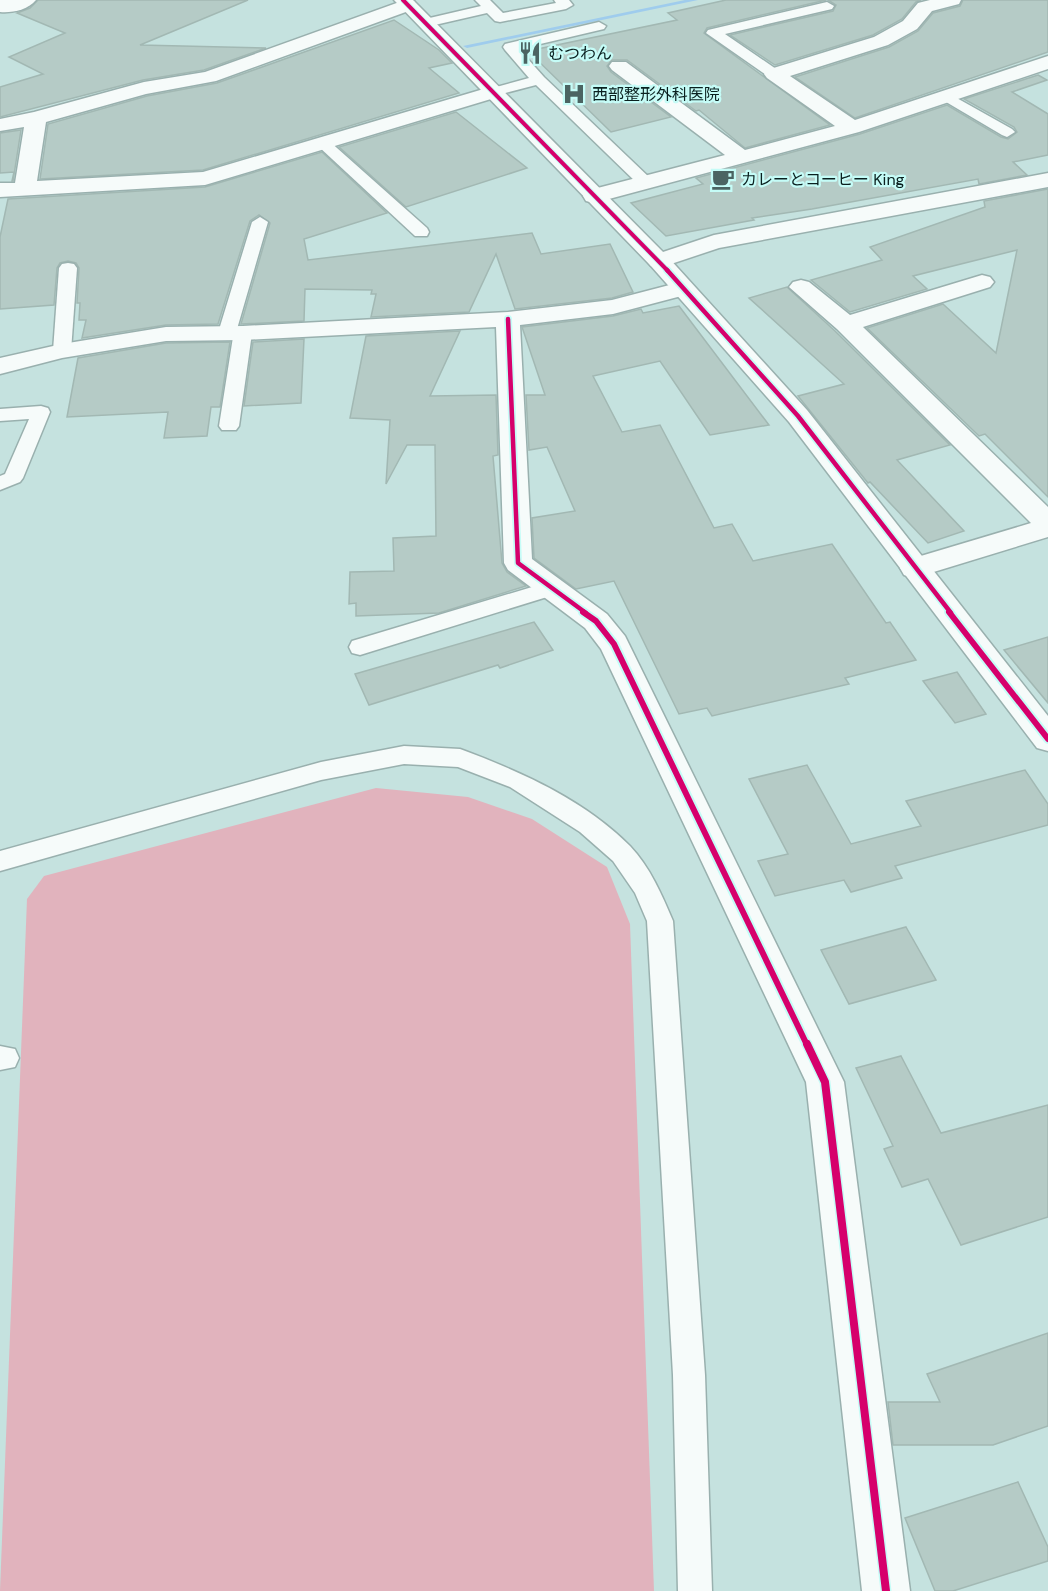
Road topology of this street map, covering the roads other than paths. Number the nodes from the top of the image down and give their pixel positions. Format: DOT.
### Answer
graph roads {
  1 [pos="27,0"];
  2 [pos="561,0"];
  3 [pos="942,1"];
  4 [pos="405,2"];
  5 [pos="487,4"];
  6 [pos="0,6"];
  7 [pos="827,6"];
  8 [pos="426,23"];
  9 [pos="599,26"];
  10 [pos="1048,62"];
  11 [pos="620,66"];
  12 [pos="774,74"];
  13 [pos="539,80"];
  14 [pos="494,92"];
  15 [pos="946,96"];
  16 [pos="36,118"];
  17 [pos="0,125"];
  18 [pos="852,128"];
  19 [pos="1007,132"];
  20 [pos="323,143"];
  21 [pos="741,157"];
  22 [pos="1048,180"];
  23 [pos="645,182"];
  24 [pos="25,188"];
  25 [pos="0,190"];
  26 [pos="594,196"];
  27 [pos="260,222"];
  28 [pos="421,232"];
  29 [pos="659,261"];
  30 [pos="68,268"];
  31 [pos="982,282"];
  32 [pos="801,287"];
  33 [pos="681,289"];
  34 [pos="508,319"];
  35 [pos="846,324"];
  36 [pos="235,333"];
  37 [pos="62,351"];
  38 [pos="0,366"];
  39 [pos="0,414"];
  40 [pos="229,426"];
  41 [pos="0,484"];
  42 [pos="1048,525"];
  43 [pos="914,568"];
  44 [pos="552,588"];
  45 [pos="360,647"];
  46 [pos="1048,739"];
  47 [pos="0,861"];
  48 [pos="695,1591"];
  49 [pos="886,1591"];
  1 -- 6 [label="street"];
  2 -- 5 [label="lane"];
  3 -- 12 [label="street"];
  4 -- 8 [label="street"];
  4 -- 16 [label="street"];
  5 -- 8 [label="lane"];
  7 -- 12 [label="lane"];
  8 -- 14 [label="street"];
  9 -- 13 [label="lane"];
  10 -- 15 [label="street"];
  11 -- 21 [label="street"];
  12 -- 18 [label="street"];
  13 -- 14 [label="lane"];
  13 -- 23 [label="lane"];
  14 -- 20 [label="street"];
  14 -- 26 [label="street"];
  15 -- 18 [label="street"];
  15 -- 19 [label="lane"];
  16 -- 17 [label="street"];
  16 -- 24 [label="street"];
  18 -- 21 [label="street"];
  20 -- 24 [label="street"];
  20 -- 28 [label="lane"];
  21 -- 23 [label="street"];
  22 -- 29 [label="street"];
  23 -- 26 [label="street"];
  24 -- 25 [label="street"];
  26 -- 29 [label="street"];
  27 -- 36 [label="lane"];
  29 -- 33 [label="street"];
  30 -- 37 [label="lane"];
  31 -- 35 [label="street"];
  32 -- 35 [label="street"];
  33 -- 34 [label="street"];
  33 -- 43 [label="street"];
  34 -- 36 [label="street"];
  34 -- 44 [label="street"];
  35 -- 42 [label="street"];
  36 -- 37 [label="street"];
  36 -- 40 [label="lane"];
  37 -- 38 [label="street"];
  39 -- 41 [label="lane"];
  42 -- 43 [label="street"];
  43 -- 46 [label="street"];
  44 -- 45 [label="lane"];
  44 -- 49 [label="street"];
  47 -- 48 [label="lane"];
}
